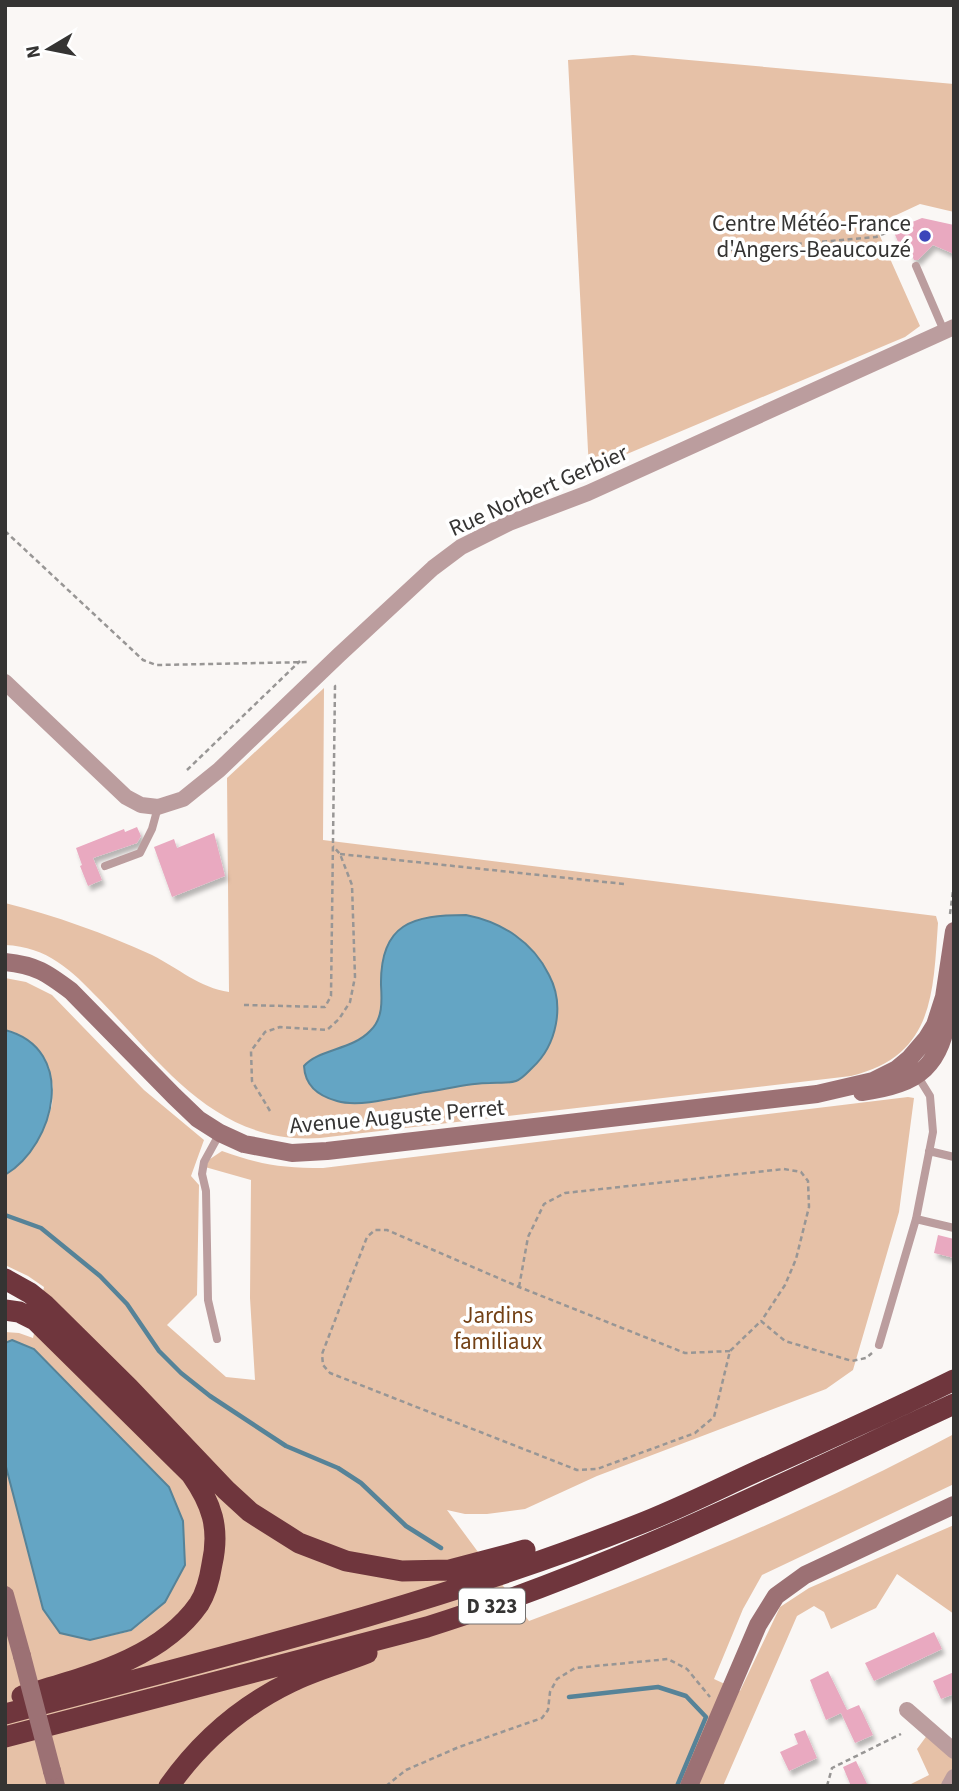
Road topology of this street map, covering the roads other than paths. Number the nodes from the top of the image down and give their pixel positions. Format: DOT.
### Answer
graph roads {
  1 [pos="916,266"];
  2 [pos="949,329"];
  3 [pos="5,682"];
  4 [pos="158,807"];
  5 [pos="105,866"];
  6 [pos="951,928"];
  7 [pos="5,962"];
  8 [pos="954,971"];
  9 [pos="909,1059"];
  10 [pos="918,1076"];
  11 [pos="817,1094"];
  12 [pos="220,1133"];
  13 [pos="929,1152"];
  14 [pos="954,1157"];
  15 [pos="916,1219"];
  16 [pos="954,1228"];
  17 [pos="5,1279"];
  18 [pos="5,1310"];
  19 [pos="217,1339"];
  20 [pos="879,1345"];
  21 [pos="954,1380"];
  22 [pos="954,1404"];
  23 [pos="954,1505"];
  24 [pos="592,1541"];
  25 [pos="5,1595"];
  26 [pos="427,1627"];
  27 [pos="5,1701"];
  28 [pos="907,1710"];
  29 [pos="5,1714"];
  30 [pos="5,1737"];
  31 [pos="954,1751"];
  32 [pos="954,1777"];
  33 [pos="54,1778"];
  34 [pos="169,1786"];
  35 [pos="690,1786"];
  36 [pos="949,1786"];
  1 -- 2 [label="lane"];
  2 -- 4 [label="street, Rue Norbert Gerbier"];
  3 -- 4 [label="street"];
  4 -- 5 [label="lane"];
  6 -- 9 [label="street"];
  7 -- 12 [label="street, Avenue Auguste Perret"];
  8 -- 10 [label="street"];
  9 -- 10 [label="lane"];
  9 -- 11 [label="street, Avenue Auguste Perret"];
  10 -- 11 [label="street, Avenue Auguste Perret"];
  10 -- 13 [label="lane"];
  11 -- 12 [label="street, Avenue Auguste Perret"];
  12 -- 19 [label="lane"];
  13 -- 14 [label="lane"];
  13 -- 15 [label="lane"];
  15 -- 16 [label="lane"];
  15 -- 20 [label="lane"];
  17 -- 24 [label="highway"];
  18 -- 27 [label="highway"];
  21 -- 24 [label="highway, D 323"];
  22 -- 26 [label="highway, D 323"];
  23 -- 35 [label="street"];
  24 -- 29 [label="highway, D 323"];
  25 -- 33 [label="street, bridge"];
  26 -- 30 [label="highway, D 323"];
  26 -- 34 [label="highway"];
  28 -- 31 [label="street"];
  32 -- 36 [label="street"];
}
